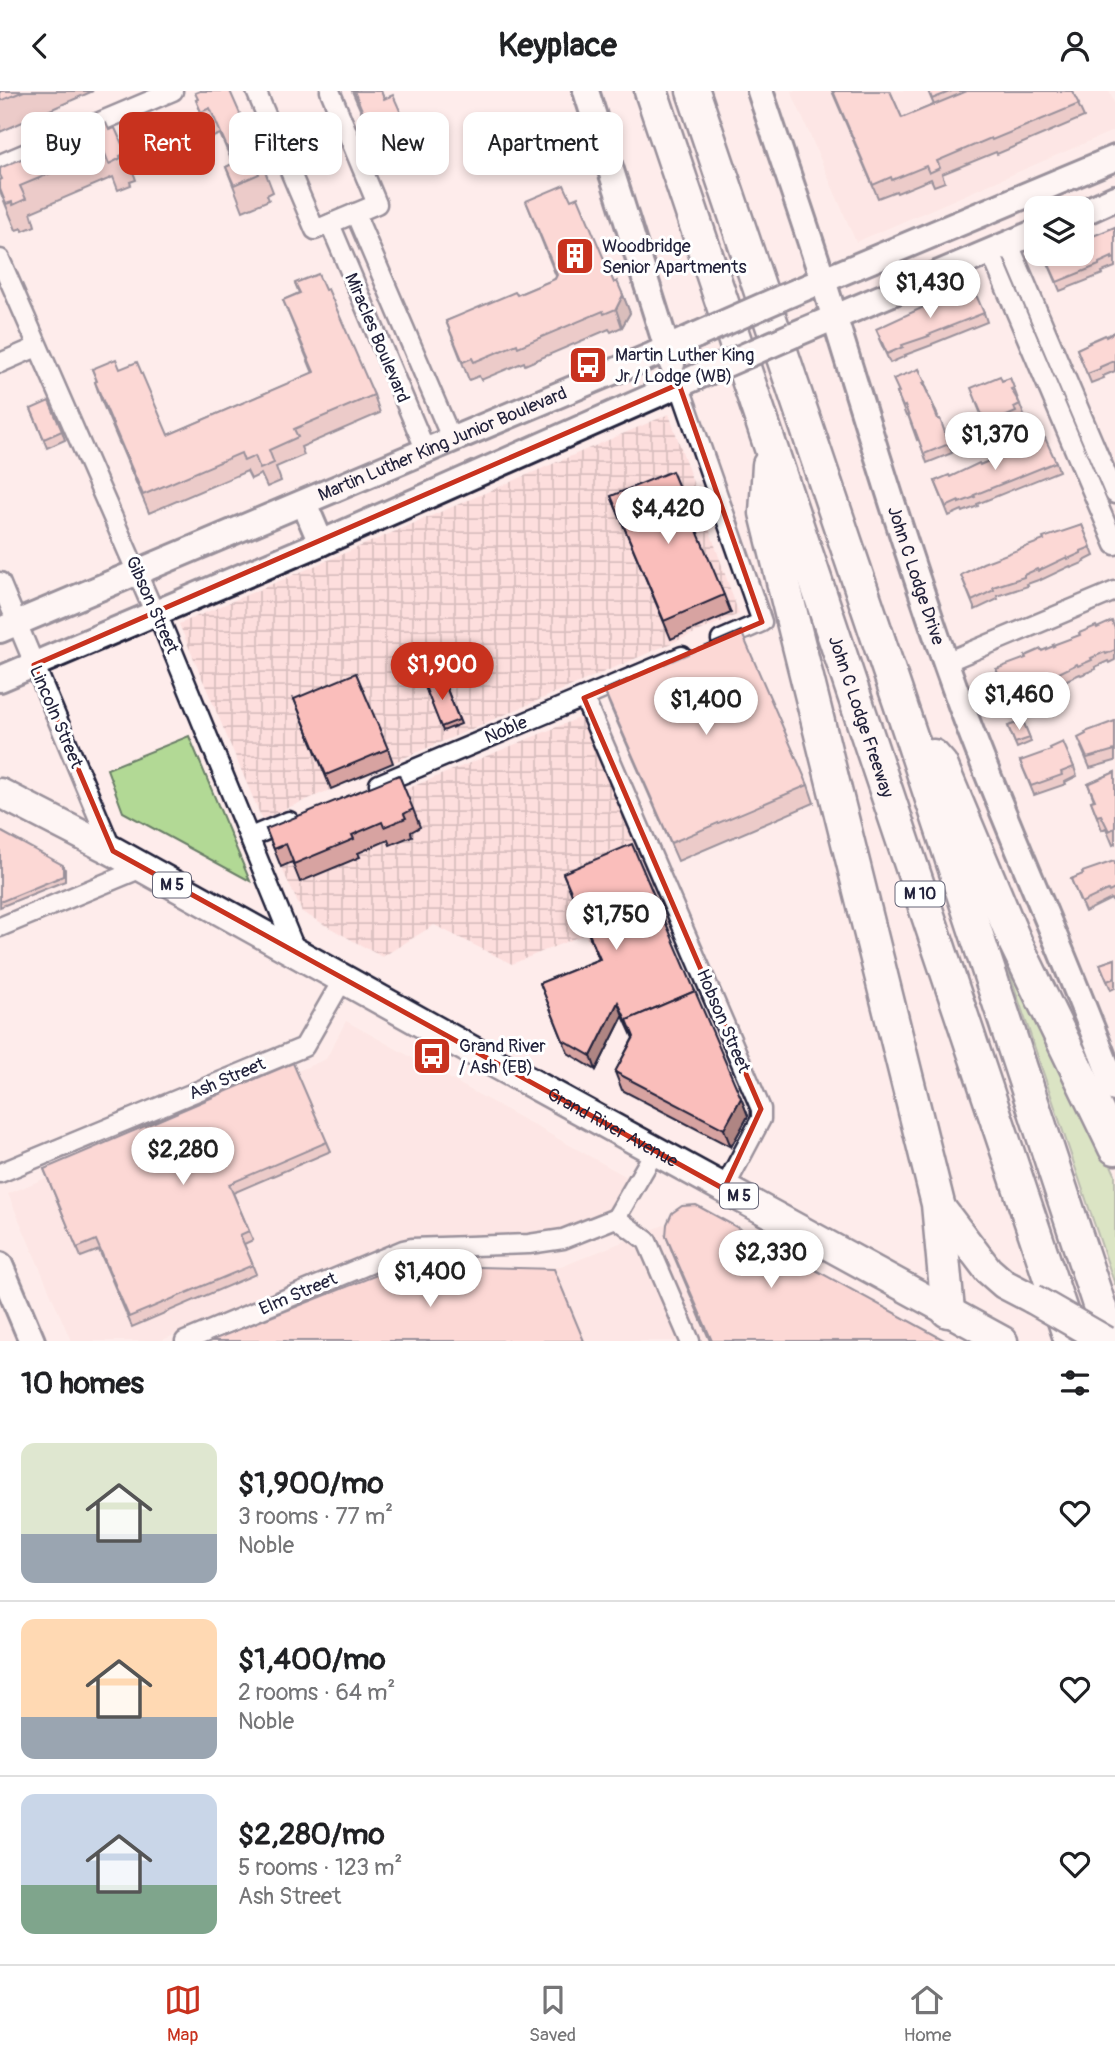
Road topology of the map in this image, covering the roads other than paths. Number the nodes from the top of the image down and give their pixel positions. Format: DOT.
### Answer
graph roads {
  1 [pos="173,91"];
  2 [pos="256,91"];
  3 [pos="330,91"];
  4 [pos="586,91"];
  5 [pos="651,91"];
  6 [pos="693,91"];
  7 [pos="760,91"];
  8 [pos="1114,159"];
  9 [pos="0,164"];
  10 [pos="1115,198"];
  11 [pos="1094,208"];
  12 [pos="355,213"];
  13 [pos="322,227"];
  14 [pos="1024,237"];
  15 [pos="999,248"];
  16 [pos="0,259"];
  17 [pos="822,280"];
  18 [pos="835,319"];
  19 [pos="37,347"];
  20 [pos="668,349"];
  21 [pos="0,363"];
  22 [pos="679,384"];
  23 [pos="452,440"];
  24 [pos="770,446"];
  25 [pos="426,451"];
  26 [pos="1115,494"];
  27 [pos="303,503"];
  28 [pos="321,544"];
  29 [pos="1115,545"];
  30 [pos="138,573"];
  31 [pos="0,582"];
  32 [pos="1115,590"];
  33 [pos="155,614"];
  34 [pos="9,627"];
  35 [pos="946,662"];
  36 [pos="34,665"];
  37 [pos="0,679"];
  38 [pos="584,698"];
  39 [pos="910,733"];
  40 [pos="363,790"];
  41 [pos="0,793"];
  42 [pos="300,817"];
  43 [pos="250,837"];
  44 [pos="113,852"];
  45 [pos="142,867"];
  46 [pos="0,927"];
  47 [pos="297,954"];
  48 [pos="344,979"];
  49 [pos="1107,1044"];
  50 [pos="1115,1089"];
  51 [pos="1115,1148"];
  52 [pos="655,1151"];
  53 [pos="0,1173"];
  54 [pos="724,1189"];
  55 [pos="938,1204"];
  56 [pos="616,1218"];
  57 [pos="0,1265"];
  58 [pos="948,1311"];
  59 [pos="32,1341"];
  60 [pos="185,1341"];
  61 [pos="690,1341"];
  62 [pos="1003,1341"];
  63 [pos="1070,1341"];
  64 [pos="1109,1341"];
  1 -- 9 [label="street"];
  2 -- 13 [label="street, Miracles Boulevard"];
  3 -- 12 [label="street"];
  4 -- 20 [label="main road"];
  5 -- 24 [label="highway, John C Lodge Freeway / M 10"];
  6 -- 39 [label="highway, M 10"];
  7 -- 17 [label="main road, John C Lodge Drive"];
  8 -- 17 [label="main road, Martin Luther King Junior Boulevard"];
  10 -- 11 [label="main road"];
  12 -- 13 [label="street"];
  12 -- 23 [label="street, Miracles Boulevard"];
  13 -- 25 [label="street, Miracles Boulevard"];
  14 -- 15 [label="main road"];
  15 -- 18 [label="main road"];
  15 -- 26 [label="street"];
  15 -- 29 [label="street"];
  16 -- 19 [label="street, Gibson Street"];
  17 -- 18 [label="main road, John C Lodge Drive"];
  17 -- 20 [label="main road, Martin Luther King Junior Boulevard, bridge"];
  18 -- 22 [label="main road, bridge"];
  18 -- 35 [label="main road, John C Lodge Drive"];
  19 -- 21 [label="street"];
  19 -- 30 [label="street, Gibson Street"];
  20 -- 22 [label="main road"];
  20 -- 23 [label="main road, Martin Luther King Junior Boulevard"];
  22 -- 28 [label="main road"];
  22 -- 38 [label="street, Noble"];
  23 -- 25 [label="main road, Martin Luther King Junior Boulevard"];
  24 -- 55 [label="highway"];
  24 -- 63 [label="highway, John C Lodge Freeway / M 10"];
  25 -- 27 [label="main road, Martin Luther King Junior Boulevard"];
  27 -- 28 [label="main road"];
  27 -- 30 [label="main road, Martin Luther King Junior Boulevard"];
  28 -- 33 [label="main road"];
  30 -- 33 [label="street, Gibson Street"];
  30 -- 34 [label="main road, Martin Luther King Junior Boulevard"];
  31 -- 34 [label="street, Lincoln Street"];
  32 -- 35 [label="street"];
  33 -- 36 [label="main road"];
  33 -- 43 [label="street, Gibson Street"];
  34 -- 36 [label="street, Lincoln Street"];
  35 -- 49 [label="main road, John C Lodge Drive"];
  36 -- 37 [label="main road"];
  36 -- 44 [label="street, Lincoln Street"];
  38 -- 40 [label="street, Noble"];
  38 -- 54 [label="street, Hobson Street"];
  39 -- 51 [label="highway"];
  39 -- 64 [label="highway, M 10"];
  41 -- 44 [label="main road, Grand River Avenue / M 5"];
  42 -- 43 [label="street"];
  43 -- 47 [label="street, Gibson Street"];
  44 -- 45 [label="main road, Grand River Avenue / M 5"];
  45 -- 46 [label="street"];
  45 -- 47 [label="main road, Grand River Avenue / M 5"];
  47 -- 48 [label="main road, Grand River Avenue / M 5"];
  48 -- 52 [label="main road, Grand River Avenue / M 5"];
  48 -- 53 [label="street, Ash Street"];
  49 -- 50 [label="main road, John C Lodge Drive"];
  52 -- 54 [label="main road, Grand River Avenue / M 5"];
  52 -- 56 [label="street"];
  54 -- 58 [label="main road, Grand River Avenue / M 5"];
  55 -- 58 [label="highway"];
  55 -- 64 [label="main road, bridge"];
  56 -- 60 [label="street, Elm Street"];
  56 -- 61 [label="street"];
  57 -- 59 [label="main road"];
  58 -- 62 [label="main road, Grand River Avenue / M 5"];
}
